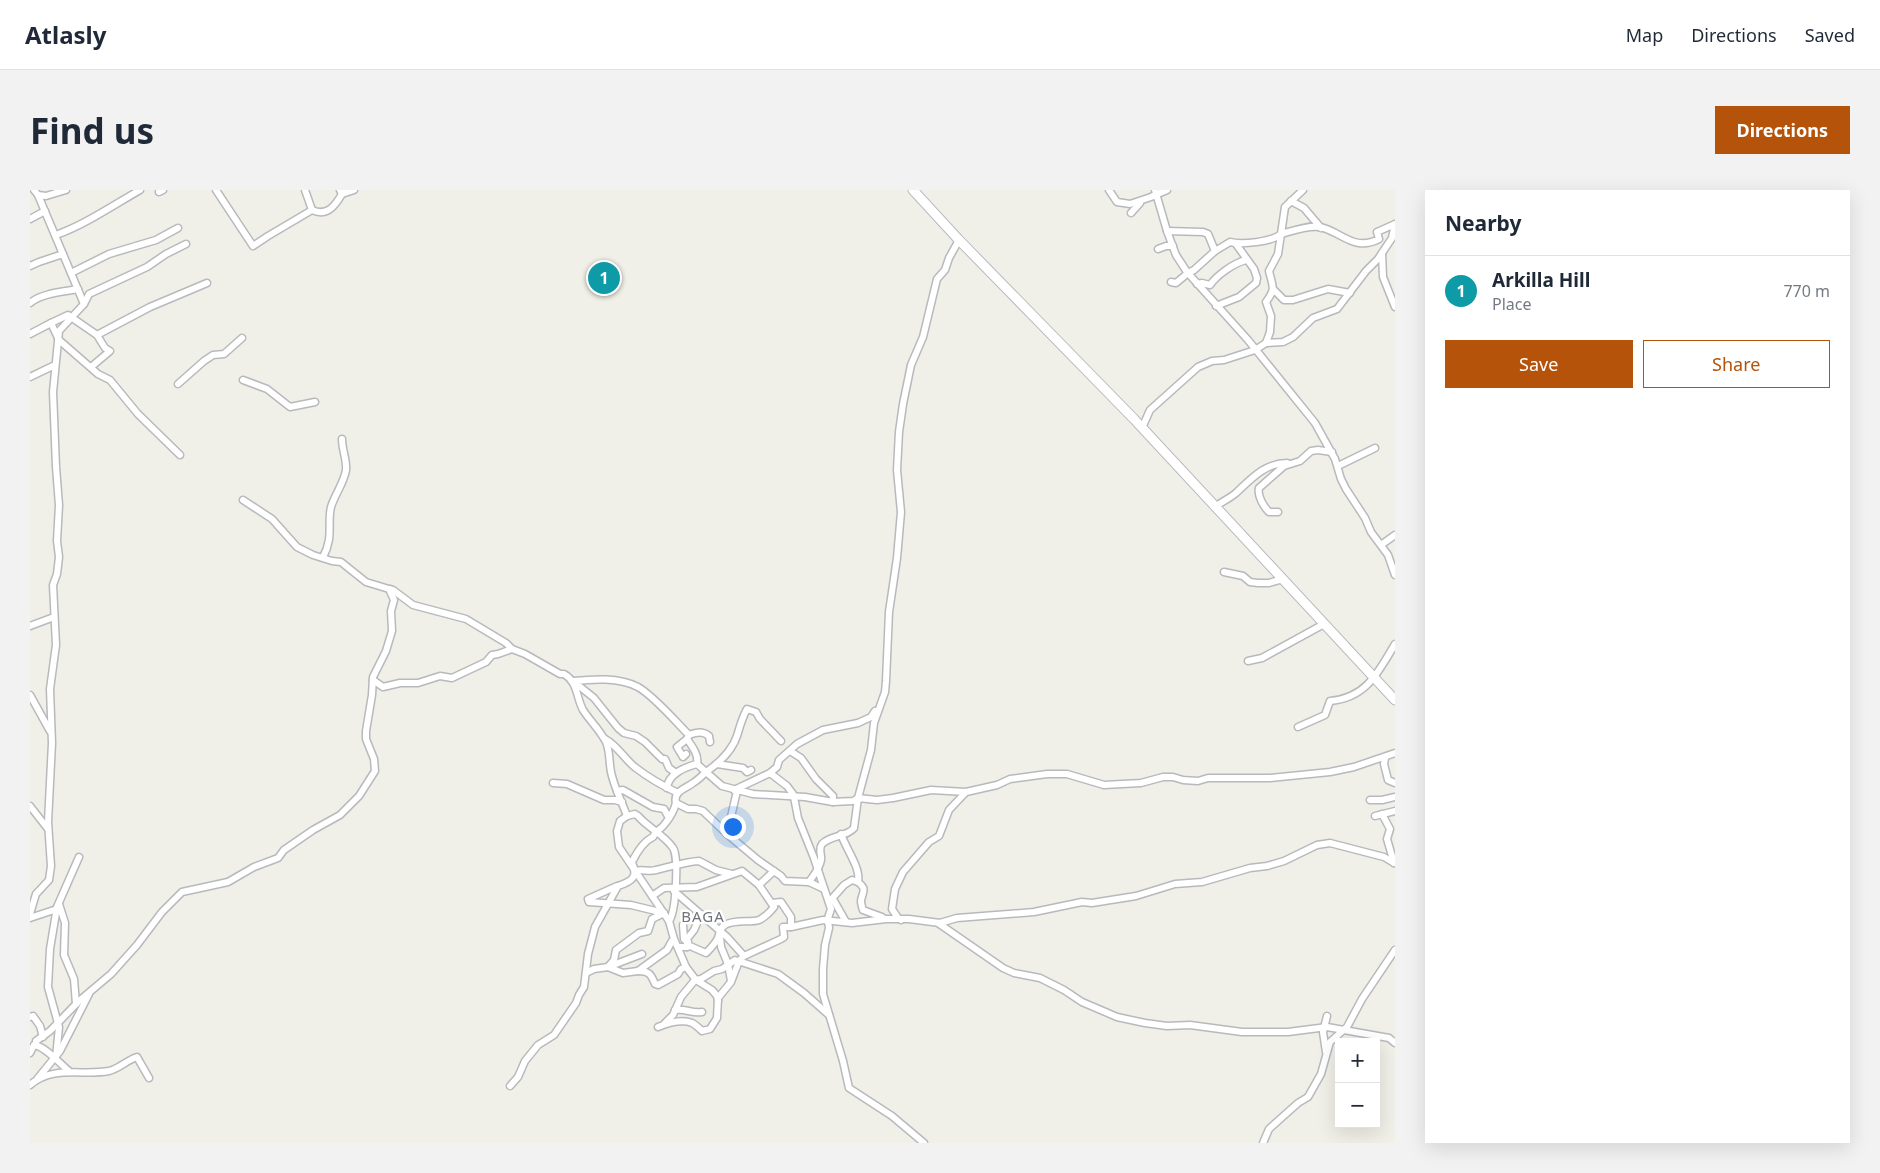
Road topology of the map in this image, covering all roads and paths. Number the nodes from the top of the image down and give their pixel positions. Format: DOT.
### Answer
graph roads {
  1 [pos="66,190"];
  2 [pos="140,190"];
  3 [pos="216,190"];
  4 [pos="305,190"];
  5 [pos="354,190"];
  6 [pos="913,190"];
  7 [pos="1109,190"];
  8 [pos="1167,190"];
  9 [pos="1303,190"];
  10 [pos="36,192"];
  11 [pos="341,192"];
  12 [pos="1156,192"];
  13 [pos="1291,201"];
  14 [pos="312,210"];
  15 [pos="45,211"];
  16 [pos="1131,213"];
  17 [pos="30,219"];
  18 [pos="1395,224"];
  19 [pos="178,228"];
  20 [pos="1321,228"];
  21 [pos="1167,231"];
  22 [pos="1281,234"];
  23 [pos="56,235"];
  24 [pos="959,240"];
  25 [pos="186,244"];
  26 [pos="1236,244"];
  27 [pos="1173,246"];
  28 [pos="1158,249"];
  29 [pos="1215,251"];
  30 [pos="1382,253"];
  31 [pos="63,254"];
  32 [pos="1246,260"];
  33 [pos="30,266"];
  34 [pos="71,273"];
  35 [pos="1188,273"];
  36 [pos="1171,282"];
  37 [pos="207,284"];
  38 [pos="1197,284"];
  39 [pos="78,289"];
  40 [pos="1274,290"];
  41 [pos="1350,293"];
  42 [pos="30,303"];
  43 [pos="84,304"];
  44 [pos="1216,306"];
  45 [pos="1395,307"];
  46 [pos="72,318"];
  47 [pos="51,323"];
  48 [pos="30,334"];
  49 [pos="97,335"];
  50 [pos="242,338"];
  51 [pos="59,340"];
  52 [pos="1266,343"];
  53 [pos="1255,350"];
  54 [pos="56,365"];
  55 [pos="92,367"];
  56 [pos="30,377"];
  57 [pos="243,380"];
  58 [pos="178,384"];
  59 [pos="315,402"];
  60 [pos="1142,428"];
  61 [pos="342,439"];
  62 [pos="1375,448"];
  63 [pos="1332,452"];
  64 [pos="180,455"];
  65 [pos="1291,463"];
  66 [pos="1338,466"];
  67 [pos="243,500"];
  68 [pos="1216,506"];
  69 [pos="1278,512"];
  70 [pos="1395,535"];
  71 [pos="1381,544"];
  72 [pos="323,557"];
  73 [pos="1224,572"];
  74 [pos="1395,575"];
  75 [pos="1283,579"];
  76 [pos="389,589"];
  77 [pos="54,617"];
  78 [pos="1324,624"];
  79 [pos="30,626"];
  80 [pos="1395,644"];
  81 [pos="512,649"];
  82 [pos="1248,661"];
  83 [pos="1374,678"];
  84 [pos="373,680"];
  85 [pos="573,681"];
  86 [pos="30,695"];
  87 [pos="1395,700"];
  88 [pos="879,706"];
  89 [pos="1298,727"];
  90 [pos="51,732"];
  91 [pos="688,737"];
  92 [pos="604,738"];
  93 [pos="781,741"];
  94 [pos="710,742"];
  95 [pos="790,751"];
  96 [pos="686,754"];
  97 [pos="1395,754"];
  98 [pos="1385,758"];
  99 [pos="697,764"];
  100 [pos="718,764"];
  101 [pos="751,770"];
  102 [pos="706,772"];
  103 [pos="770,772"];
  104 [pos="676,774"];
  105 [pos="553,783"];
  106 [pos="1395,783"];
  107 [pos="667,788"];
  108 [pos="735,790"];
  109 [pos="617,791"];
  110 [pos="966,792"];
  111 [pos="793,797"];
  112 [pos="1395,797"];
  113 [pos="676,798"];
  114 [pos="858,798"];
  115 [pos="1370,800"];
  116 [pos="622,802"];
  117 [pos="833,802"];
  118 [pos="30,806"];
  119 [pos="1395,810"];
  120 [pos="1382,814"];
  121 [pos="628,816"];
  122 [pos="1375,816"];
  123 [pos="669,818"];
  124 [pos="49,830"];
  125 [pos="655,832"];
  126 [pos="727,834"];
  127 [pos="841,834"];
  128 [pos="79,857"];
  129 [pos="1394,863"];
  130 [pos="675,864"];
  131 [pos="817,869"];
  132 [pos="635,871"];
  133 [pos="774,872"];
  134 [pos="732,874"];
  135 [pos="809,882"];
  136 [pos="858,882"];
  137 [pos="759,885"];
  138 [pos="618,886"];
  139 [pos="824,889"];
  140 [pos="675,890"];
  141 [pos="652,896"];
  142 [pos="831,900"];
  143 [pos="608,903"];
  144 [pos="772,903"];
  145 [pos="58,906"];
  146 [pos="664,913"];
  147 [pos="30,914"];
  148 [pos="701,914"];
  149 [pos="30,918"];
  150 [pos="886,919"];
  151 [pos="901,920"];
  152 [pos="669,921"];
  153 [pos="827,921"];
  154 [pos="846,922"];
  155 [pos="938,923"];
  156 [pos="683,924"];
  157 [pos="791,927"];
  158 [pos="721,934"];
  159 [pos="676,945"];
  160 [pos="687,945"];
  161 [pos="1395,950"];
  162 [pos="642,954"];
  163 [pos="742,959"];
  164 [pos="728,964"];
  165 [pos="608,967"];
  166 [pos="686,967"];
  167 [pos="638,971"];
  168 [pos="586,974"];
  169 [pos="696,980"];
  170 [pos="731,982"];
  171 [pos="90,992"];
  172 [pos="718,1001"];
  173 [pos="76,1004"];
  174 [pos="675,1010"];
  175 [pos="702,1012"];
  176 [pos="830,1016"];
  177 [pos="1327,1016"];
  178 [pos="30,1017"];
  179 [pos="58,1023"];
  180 [pos="1324,1028"];
  181 [pos="1344,1030"];
  182 [pos="43,1036"];
  183 [pos="1392,1038"];
  184 [pos="1395,1043"];
  185 [pos="33,1045"];
  186 [pos="30,1053"];
  187 [pos="1326,1053"];
  188 [pos="55,1058"];
  189 [pos="69,1071"];
  190 [pos="38,1078"];
  191 [pos="149,1078"];
  192 [pos="30,1085"];
  193 [pos="510,1086"];
  194 [pos="924,1143"];
  195 [pos="1263,1143"];
  1 -- 10 [label="street"];
  2 -- 23 [label="street"];
  3 -- 14 [label="street"];
  4 -- 14 [label="street"];
  5 -- 11 [label="street"];
  6 -- 24 [label="street"];
  7 -- 12 [label="street"];
  8 -- 12 [label="street"];
  9 -- 13 [label="street"];
  10 -- 15 [label="street"];
  11 -- 14 [label="street"];
  12 -- 16 [label="street"];
  12 -- 21 [label="street"];
  13 -- 20 [label="street"];
  13 -- 22 [label="street"];
  15 -- 17 [label="street"];
  15 -- 23 [label="street"];
  18 -- 20 [label="street"];
  18 -- 30 [label="street"];
  19 -- 34 [label="street"];
  20 -- 22 [label="street"];
  21 -- 27 [label="street"];
  21 -- 29 [label="street"];
  22 -- 26 [label="street"];
  22 -- 40 [label="street"];
  23 -- 31 [label="street"];
  24 -- 60 [label="street"];
  24 -- 88 [label="street"];
  25 -- 43 [label="street"];
  26 -- 29 [label="street"];
  26 -- 32 [label="street"];
  27 -- 28 [label="street"];
  27 -- 35 [label="street"];
  29 -- 35 [label="street"];
  30 -- 41 [label="street"];
  30 -- 45 [label="street"];
  31 -- 33 [label="street"];
  31 -- 34 [label="street"];
  32 -- 38 [label="street"];
  32 -- 44 [label="street"];
  34 -- 39 [label="street"];
  35 -- 36 [label="street"];
  35 -- 38 [label="street"];
  37 -- 49 [label="street"];
  38 -- 44 [label="street"];
  39 -- 42 [label="street"];
  39 -- 43 [label="street"];
  40 -- 41 [label="street"];
  40 -- 52 [label="street"];
  41 -- 52 [label="street"];
  43 -- 46 [label="street"];
  44 -- 53 [label="street"];
  46 -- 47 [label="street"];
  46 -- 49 [label="street"];
  46 -- 51 [label="street"];
  47 -- 48 [label="street"];
  47 -- 51 [label="street"];
  49 -- 55 [label="street"];
  50 -- 58 [label="street"];
  51 -- 54 [label="street"];
  51 -- 55 [label="street"];
  52 -- 53 [label="street"];
  53 -- 60 [label="street"];
  53 -- 63 [label="street"];
  54 -- 56 [label="street"];
  54 -- 77 [label="street"];
  55 -- 64 [label="street"];
  57 -- 59 [label="street"];
  60 -- 68 [label="street"];
  61 -- 72 [label="street"];
  62 -- 66 [label="street"];
  63 -- 65 [label="street"];
  63 -- 66 [label="street"];
  65 -- 68 [label="street"];
  65 -- 69 [label="street"];
  66 -- 71 [label="street"];
  67 -- 72 [label="street"];
  68 -- 75 [label="street"];
  70 -- 71 [label="street"];
  71 -- 74 [label="street"];
  72 -- 76 [label="street"];
  73 -- 75 [label="street"];
  75 -- 78 [label="street"];
  76 -- 81 [label="street"];
  76 -- 84 [label="street"];
  77 -- 79 [label="street"];
  77 -- 90 [label="street"];
  78 -- 82 [label="street"];
  78 -- 83 [label="street"];
  80 -- 83 [label="street"];
  81 -- 84 [label="street"];
  81 -- 85 [label="street"];
  83 -- 87 [label="street"];
  83 -- 89 [label="street"];
  84 -- 171 [label="street"];
  85 -- 91 [label="street"];
  85 -- 92 [label="street"];
  85 -- 104 [label="street"];
  86 -- 90 [label="street"];
  88 -- 95 [label="street"];
  88 -- 114 [label="street"];
  90 -- 124 [label="street"];
  91 -- 94 [label="street"];
  91 -- 96 [label="street"];
  91 -- 99 [label="street"];
  92 -- 107 [label="street"];
  92 -- 109 [label="street"];
  93 -- 100 [label="street"];
  95 -- 103 [label="street"];
  95 -- 117 [label="street"];
  97 -- 98 [label="street"];
  98 -- 106 [label="street"];
  98 -- 110 [label="street"];
  99 -- 102 [label="street"];
  99 -- 104 [label="street"];
  100 -- 101 [label="street"];
  100 -- 102 [label="street"];
  102 -- 108 [label="street"];
  102 -- 113 [label="street"];
  103 -- 108 [label="street"];
  103 -- 111 [label="street"];
  104 -- 107 [label="street"];
  105 -- 116 [label="street"];
  107 -- 113 [label="street"];
  108 -- 111 [label="street"];
  108 -- 126 [label="street"];
  109 -- 116 [label="street"];
  109 -- 123 [label="street"];
  110 -- 114 [label="street"];
  110 -- 151 [label="street"];
  111 -- 117 [label="street"];
  111 -- 131 [label="street"];
  112 -- 115 [label="street"];
  113 -- 123 [label="street"];
  113 -- 126 [label="street"];
  114 -- 117 [label="street"];
  114 -- 127 [label="street"];
  116 -- 121 [label="street"];
  118 -- 124 [label="street"];
  119 -- 120 [label="street"];
  120 -- 122 [label="street"];
  120 -- 129 [label="street"];
  121 -- 125 [label="street"];
  121 -- 132 [label="street"];
  123 -- 125 [label="street"];
  124 -- 147 [label="street"];
  125 -- 130 [label="street"];
  125 -- 132 [label="street"];
  126 -- 133 [label="street"];
  127 -- 131 [label="street"];
  127 -- 136 [label="street"];
  128 -- 145 [label="street"];
  129 -- 155 [label="street"];
  130 -- 132 [label="street"];
  130 -- 134 [label="street"];
  130 -- 140 [label="street"];
  131 -- 135 [label="street"];
  131 -- 139 [label="street"];
  132 -- 138 [label="street"];
  132 -- 141 [label="street"];
  133 -- 135 [label="street"];
  133 -- 137 [label="street"];
  134 -- 137 [label="street"];
  134 -- 140 [label="street"];
  135 -- 139 [label="street"];
  136 -- 142 [label="street"];
  136 -- 150 [label="street"];
  137 -- 144 [label="street"];
  138 -- 143 [label="street"];
  138 -- 143 [label="street"];
  139 -- 142 [label="street"];
  140 -- 141 [label="street"];
  140 -- 148 [label="street"];
  140 -- 152 [label="street"];
  141 -- 146 [label="street"];
  142 -- 153 [label="street"];
  142 -- 154 [label="street"];
  143 -- 146 [label="street"];
  143 -- 168 [label="street"];
  144 -- 157 [label="street"];
  144 -- 158 [label="street"];
  145 -- 149 [label="street"];
  145 -- 173 [label="street"];
  145 -- 179 [label="street"];
  146 -- 152 [label="street"];
  146 -- 165 [label="street"];
  148 -- 158 [label="street"];
  148 -- 160 [label="street"];
  150 -- 151 [label="street"];
  150 -- 154 [label="street"];
  151 -- 155 [label="street"];
  152 -- 159 [label="street"];
  153 -- 154 [label="street"];
  153 -- 157 [label="street"];
  153 -- 176 [label="street"];
  155 -- 180 [label="street"];
  156 -- 160 [label="street"];
  157 -- 163 [label="street"];
  158 -- 160 [label="street"];
  158 -- 163 [label="street"];
  158 -- 164 [label="street"];
  159 -- 160 [label="street"];
  159 -- 166 [label="street"];
  159 -- 167 [label="street"];
  161 -- 181 [label="street"];
  162 -- 165 [label="street"];
  163 -- 164 [label="street"];
  163 -- 170 [label="street"];
  163 -- 176 [label="street"];
  164 -- 169 [label="street"];
  164 -- 170 [label="street"];
  165 -- 167 [label="street"];
  165 -- 168 [label="street"];
  166 -- 167 [label="street"];
  166 -- 169 [label="street"];
  168 -- 193 [label="street"];
  169 -- 172 [label="street"];
  169 -- 174 [label="street"];
  170 -- 172 [label="street"];
  171 -- 173 [label="street"];
  171 -- 188 [label="street"];
  172 -- 174 [label="street"];
  173 -- 179 [label="street"];
  174 -- 175 [label="street"];
  176 -- 194 [label="street"];
  177 -- 180 [label="street"];
  178 -- 182 [label="street"];
  179 -- 182 [label="street"];
  179 -- 188 [label="street"];
  180 -- 181 [label="street"];
  180 -- 187 [label="street"];
  181 -- 183 [label="street"];
  181 -- 187 [label="street"];
  182 -- 185 [label="street"];
  183 -- 184 [label="street"];
  185 -- 186 [label="street"];
  185 -- 188 [label="street"];
  187 -- 195 [label="street"];
  188 -- 189 [label="street"];
  188 -- 190 [label="street"];
  189 -- 190 [label="street"];
  189 -- 191 [label="street"];
  190 -- 192 [label="street"];
}
